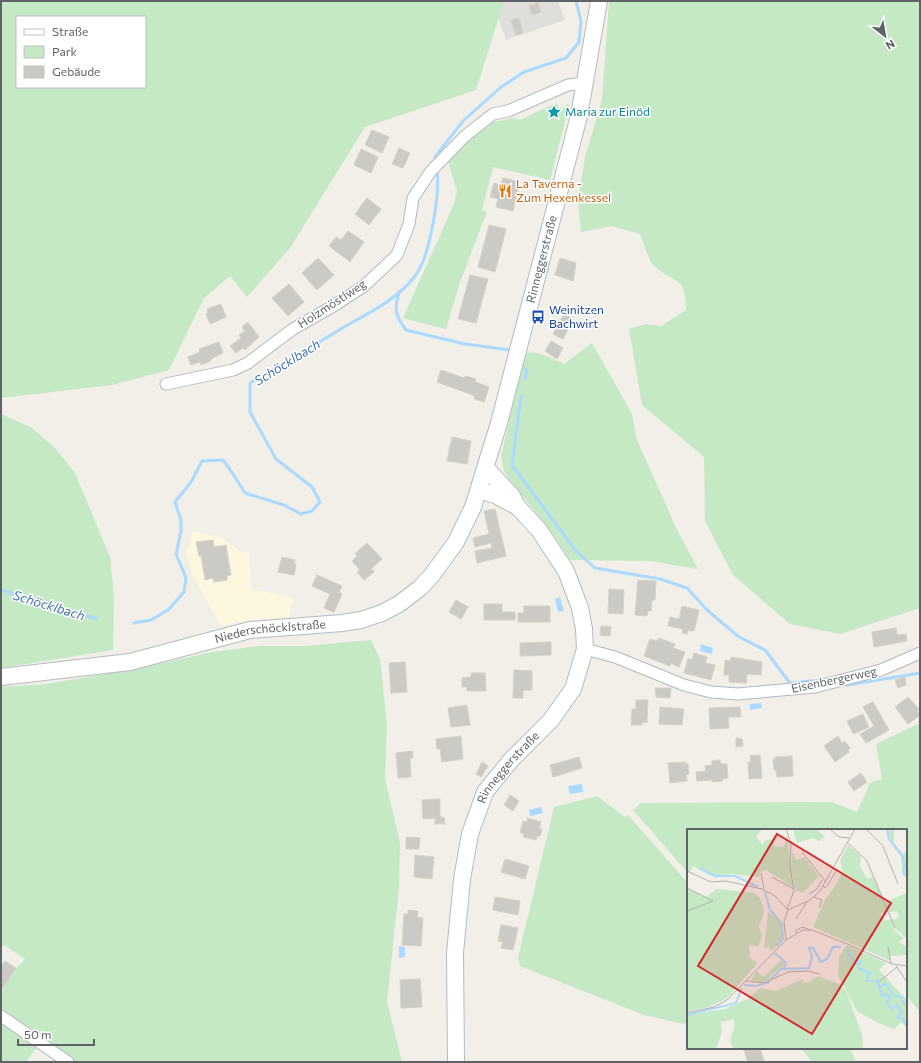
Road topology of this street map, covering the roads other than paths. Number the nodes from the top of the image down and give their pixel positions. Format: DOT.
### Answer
graph roads {
  1 [pos="599,1"];
  2 [pos="585,83"];
  3 [pos="166,384"];
  4 [pos="486,468"];
  5 [pos="479,490"];
  6 [pos="517,506"];
  7 [pos="584,649"];
  8 [pos="920,653"];
  9 [pos="1,677"];
  10 [pos="1,1016"];
  11 [pos="68,1062"];
  12 [pos="456,1062"];
  1 -- 2 [label="main road, Rinneggerstraße"];
  2 -- 3 [label="street, Holzmöstlweg"];
  2 -- 4 [label="main road, Rinneggerstraße"];
  4 -- 5 [label="main road, Rinneggerstraße"];
  4 -- 6 [label="main road, Rinneggerstraße"];
  5 -- 6 [label="main road, Rinneggerstraße"];
  5 -- 9 [label="main road, Niederschöcklstraße"];
  6 -- 7 [label="main road, Rinneggerstraße"];
  7 -- 8 [label="street, Eisenbergerweg"];
  7 -- 12 [label="main road, Rinneggerstraße"];
  10 -- 11 [label="street"];
}
